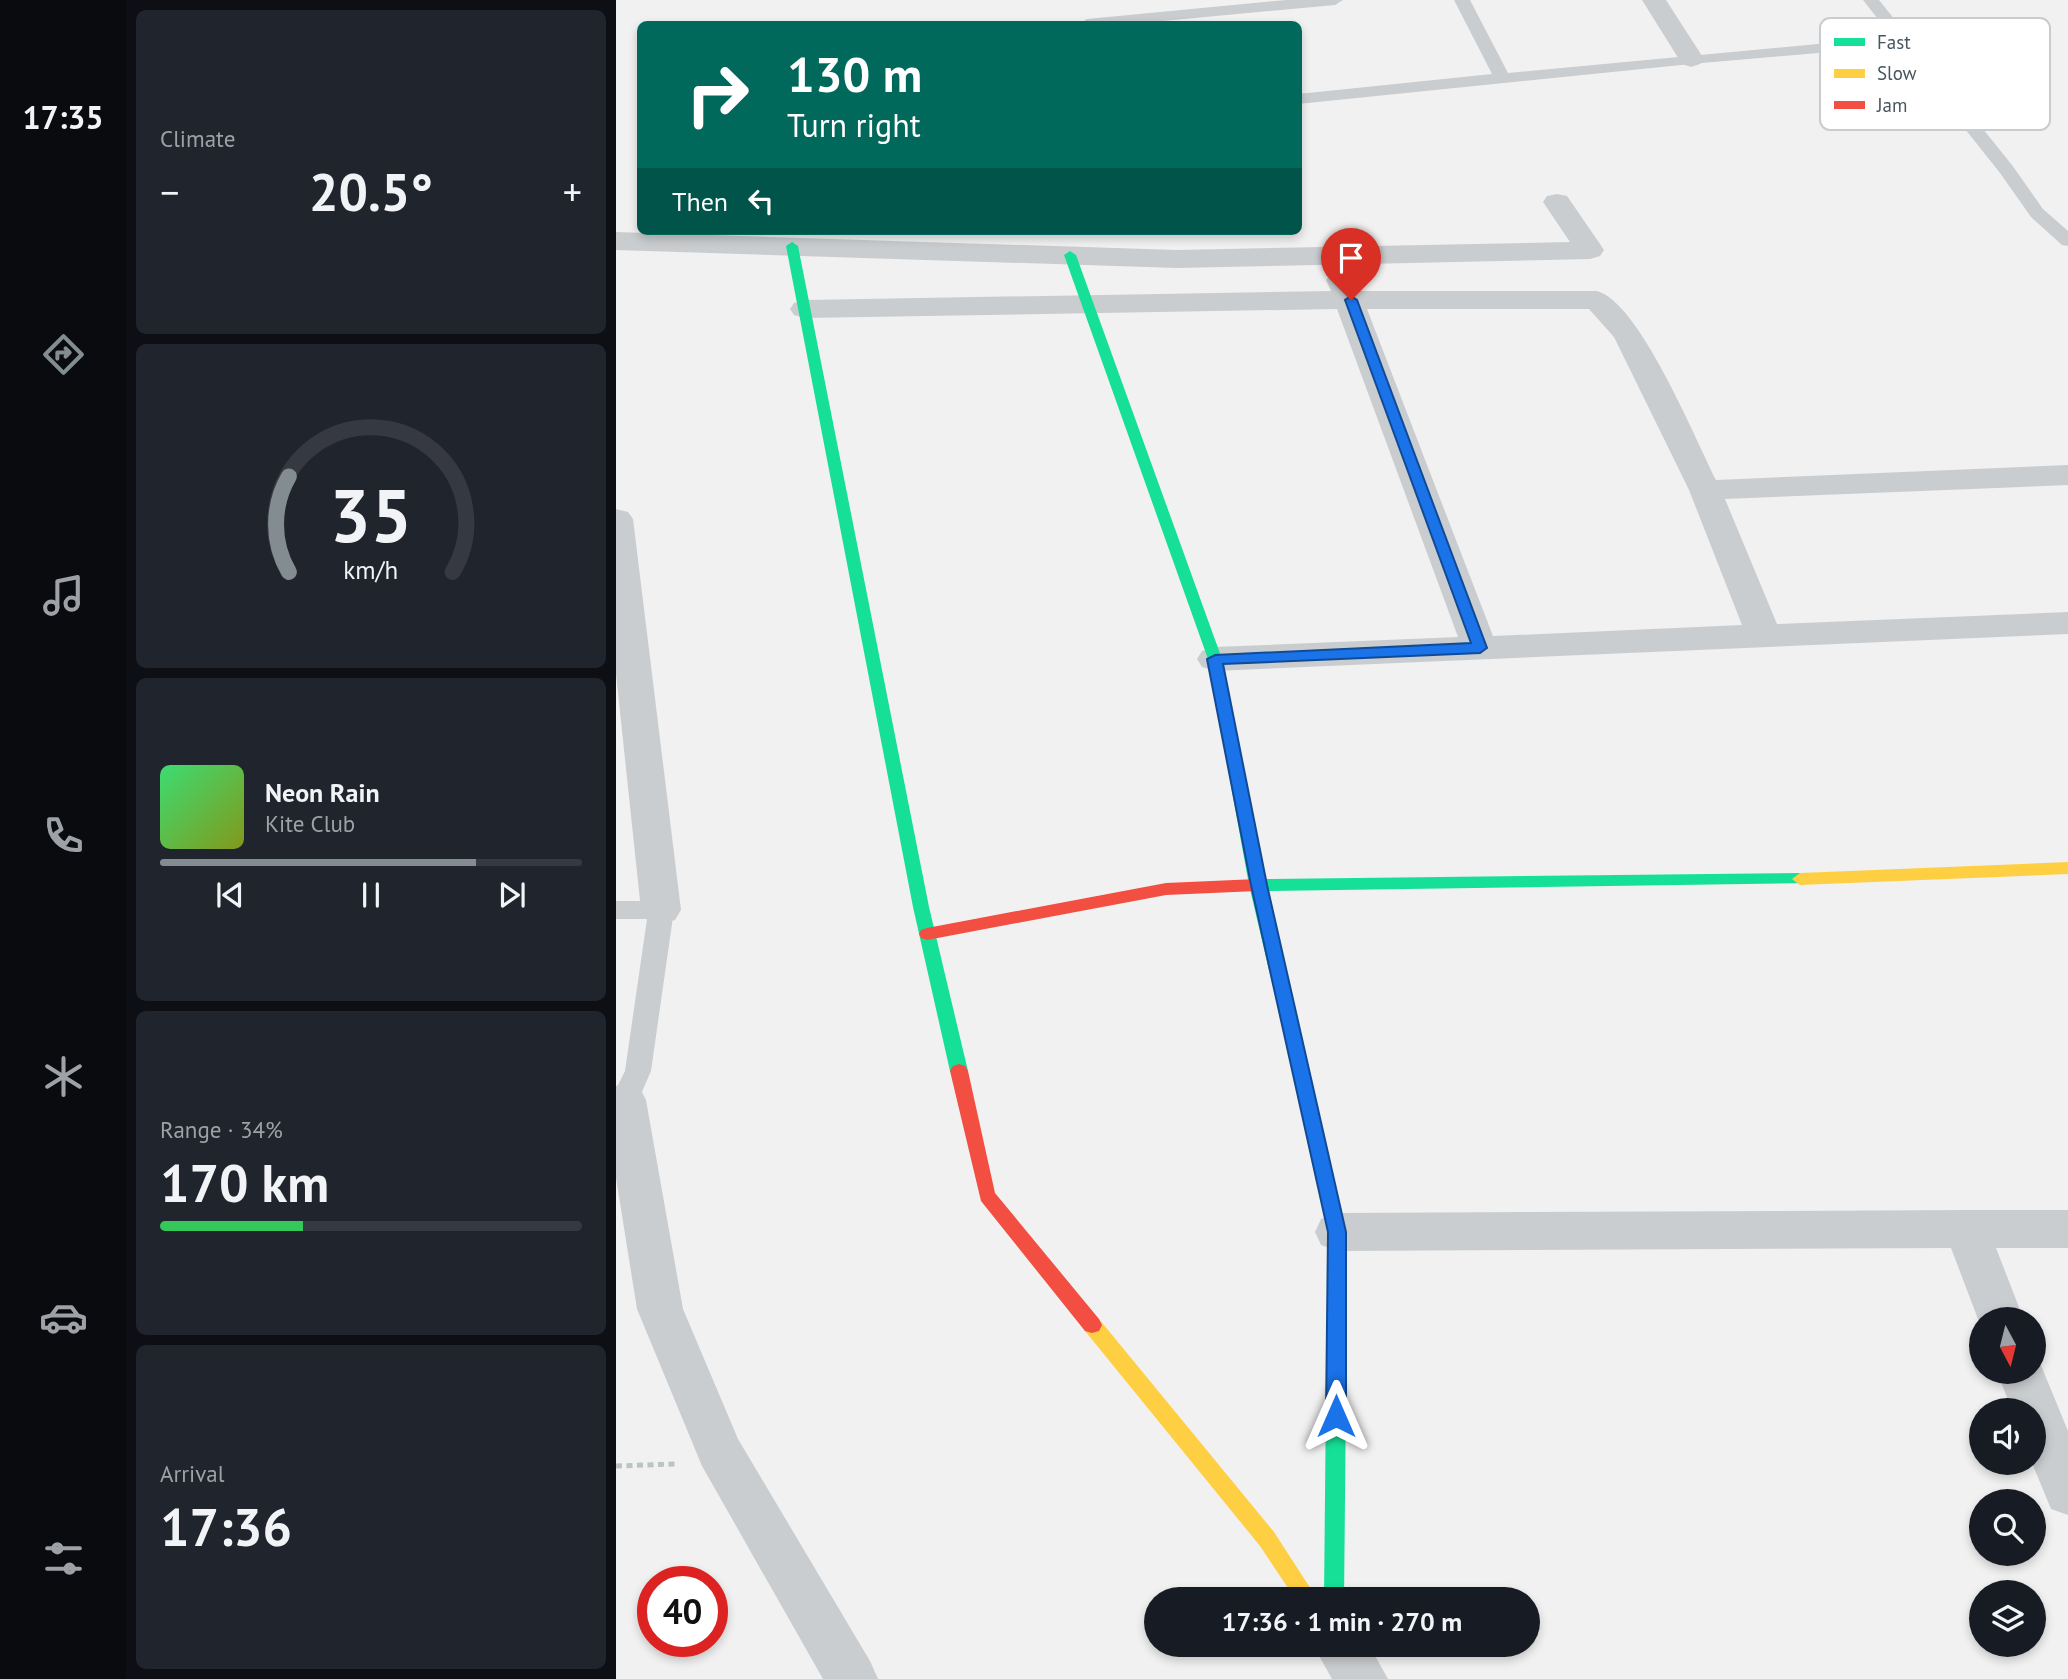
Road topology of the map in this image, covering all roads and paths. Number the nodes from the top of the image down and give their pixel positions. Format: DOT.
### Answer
graph roads {
  1 [pos="1335,0"];
  2 [pos="1462,0"];
  3 [pos="1654,0"];
  4 [pos="1871,0"];
  5 [pos="1885,18"];
  6 [pos="1118,21"];
  7 [pos="1820,48"];
  8 [pos="1691,59"];
  9 [pos="1503,80"];
  10 [pos="1302,99"];
  11 [pos="1975,130"];
  12 [pos="1557,202"];
  13 [pos="1016,235"];
  14 [pos="2067,238"];
  15 [pos="616,241"];
  16 [pos="792,246"];
  17 [pos="1058,255"];
  18 [pos="1329,256"];
  19 [pos="1351,300"];
  20 [pos="1087,303"];
  21 [pos="805,309"];
  22 [pos="2068,474"];
  23 [pos="1705,490"];
  24 [pos="616,519"];
  25 [pos="2068,623"];
  26 [pos="1764,636"];
  27 [pos="1480,648"];
  28 [pos="1215,659"];
  29 [pos="2068,868"];
  30 [pos="1259,885"];
  31 [pos="616,909"];
  32 [pos="661,910"];
  33 [pos="927,934"];
  34 [pos="620,1100"];
  35 [pos="1965,1228"];
  36 [pos="2068,1229"];
  37 [pos="1337,1232"];
  38 [pos="1996,1307"];
  39 [pos="2028,1384"];
  40 [pos="2056,1431"];
  41 [pos="2068,1493"];
  42 [pos="1299,1587"];
  43 [pos="1334,1587"];
  44 [pos="1347,1657"];
  45 [pos="852,1679"];
  46 [pos="1362,1679"];
  1 -- 6 [label="lane"];
  2 -- 9 [label="lane"];
  3 -- 8 [label="street"];
  4 -- 5 [label="lane"];
  7 -- 8 [label="lane"];
  8 -- 9 [label="lane"];
  9 -- 10 [label="lane"];
  11 -- 14 [label="lane"];
  12 -- 18 [label="street"];
  13 -- 17 [label="street"];
  15 -- 16 [label="street"];
  16 -- 17 [label="street"];
  16 -- 21 [label="street"];
  17 -- 18 [label="street"];
  17 -- 20 [label="street"];
  18 -- 19 [label="street"];
  19 -- 20 [label="street"];
  19 -- 23 [label="street"];
  19 -- 27 [label="street"];
  20 -- 21 [label="street"];
  20 -- 28 [label="street"];
  21 -- 33 [label="street"];
  22 -- 23 [label="street"];
  23 -- 26 [label="street"];
  24 -- 32 [label="street"];
  25 -- 26 [label="street"];
  26 -- 27 [label="street"];
  27 -- 28 [label="street"];
  28 -- 30 [label="street"];
  29 -- 30 [label="street"];
  30 -- 33 [label="street"];
  30 -- 37 [label="street"];
  31 -- 32 [label="lane"];
  32 -- 34 [label="lane"];
  33 -- 42 [label="street"];
  34 -- 45 [label="street"];
  35 -- 36 [label="street"];
  35 -- 37 [label="street"];
  35 -- 38 [label="street"];
  37 -- 43 [label="street"];
  39 -- 40 [label="street"];
  40 -- 41 [label="street"];
  44 -- 46 [label="street"];
}
